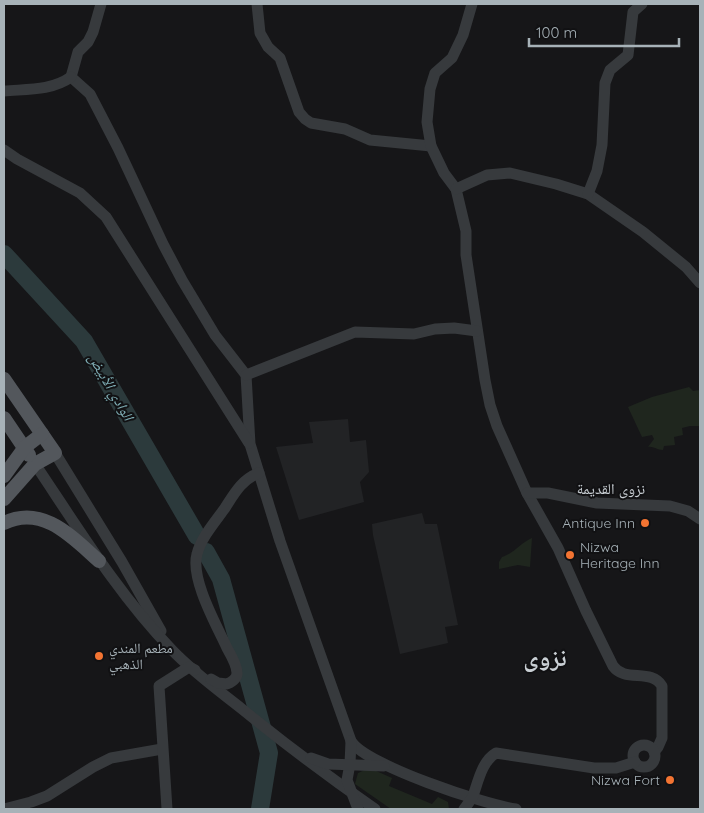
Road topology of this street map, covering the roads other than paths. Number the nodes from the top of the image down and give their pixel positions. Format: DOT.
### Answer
graph roads {
  1 [pos="101,4"];
  2 [pos="257,4"];
  3 [pos="472,4"];
  4 [pos="642,4"];
  5 [pos="72,77"];
  6 [pos="4,91"];
  7 [pos="431,146"];
  8 [pos="4,150"];
  9 [pos="456,189"];
  10 [pos="588,194"];
  11 [pos="700,283"];
  12 [pos="477,331"];
  13 [pos="246,375"];
  14 [pos="4,379"];
  15 [pos="4,418"];
  16 [pos="42,434"];
  17 [pos="250,444"];
  18 [pos="24,447"];
  19 [pos="55,453"];
  20 [pos="35,464"];
  21 [pos="259,473"];
  22 [pos="4,476"];
  23 [pos="527,493"];
  24 [pos="4,499"];
  25 [pos="700,519"];
  26 [pos="4,523"];
  27 [pos="99,561"];
  28 [pos="172,650"];
  29 [pos="189,667"];
  30 [pos="351,741"];
  31 [pos="291,748"];
  32 [pos="162,750"];
  33 [pos="350,764"];
  34 [pos="387,767"];
  35 [pos="352,793"];
  36 [pos="472,798"];
  37 [pos="4,809"];
  38 [pos="167,809"];
  39 [pos="358,809"];
  40 [pos="375,809"];
  41 [pos="464,809"];
  42 [pos="516,809"];
  1 -- 5 [label="street"];
  2 -- 7 [label="street"];
  3 -- 7 [label="street"];
  4 -- 10 [label="street"];
  5 -- 6 [label="street"];
  5 -- 13 [label="street"];
  7 -- 9 [label="street"];
  8 -- 17 [label="street"];
  9 -- 10 [label="street"];
  9 -- 12 [label="street"];
  10 -- 11 [label="street"];
  12 -- 13 [label="street"];
  12 -- 23 [label="street"];
  13 -- 17 [label="street"];
  14 -- 16 [label="main road"];
  15 -- 18 [label="main road"];
  16 -- 18 [label="main road"];
  16 -- 19 [label="main road"];
  17 -- 21 [label="street"];
  18 -- 20 [label="main road"];
  18 -- 22 [label="main road"];
  19 -- 20 [label="main road"];
  19 -- 28 [label="street"];
  20 -- 24 [label="main road"];
  20 -- 27 [label="street"];
  21 -- 29 [label="street"];
  21 -- 30 [label="street"];
  23 -- 25 [label="street"];
  23 -- 36 [label="street"];
  26 -- 27 [label="main road"];
  27 -- 28 [label="street"];
  28 -- 29 [label="street"];
  29 -- 31 [label="street"];
  29 -- 32 [label="street"];
  30 -- 33 [label="street"];
  30 -- 34 [label="street"];
  31 -- 33 [label="street"];
  31 -- 35 [label="street"];
  32 -- 37 [label="street"];
  32 -- 38 [label="street"];
  33 -- 34 [label="street"];
  33 -- 35 [label="street"];
  34 -- 36 [label="street"];
  35 -- 39 [label="street"];
  35 -- 40 [label="street"];
  36 -- 41 [label="street"];
  36 -- 42 [label="street"];
}
